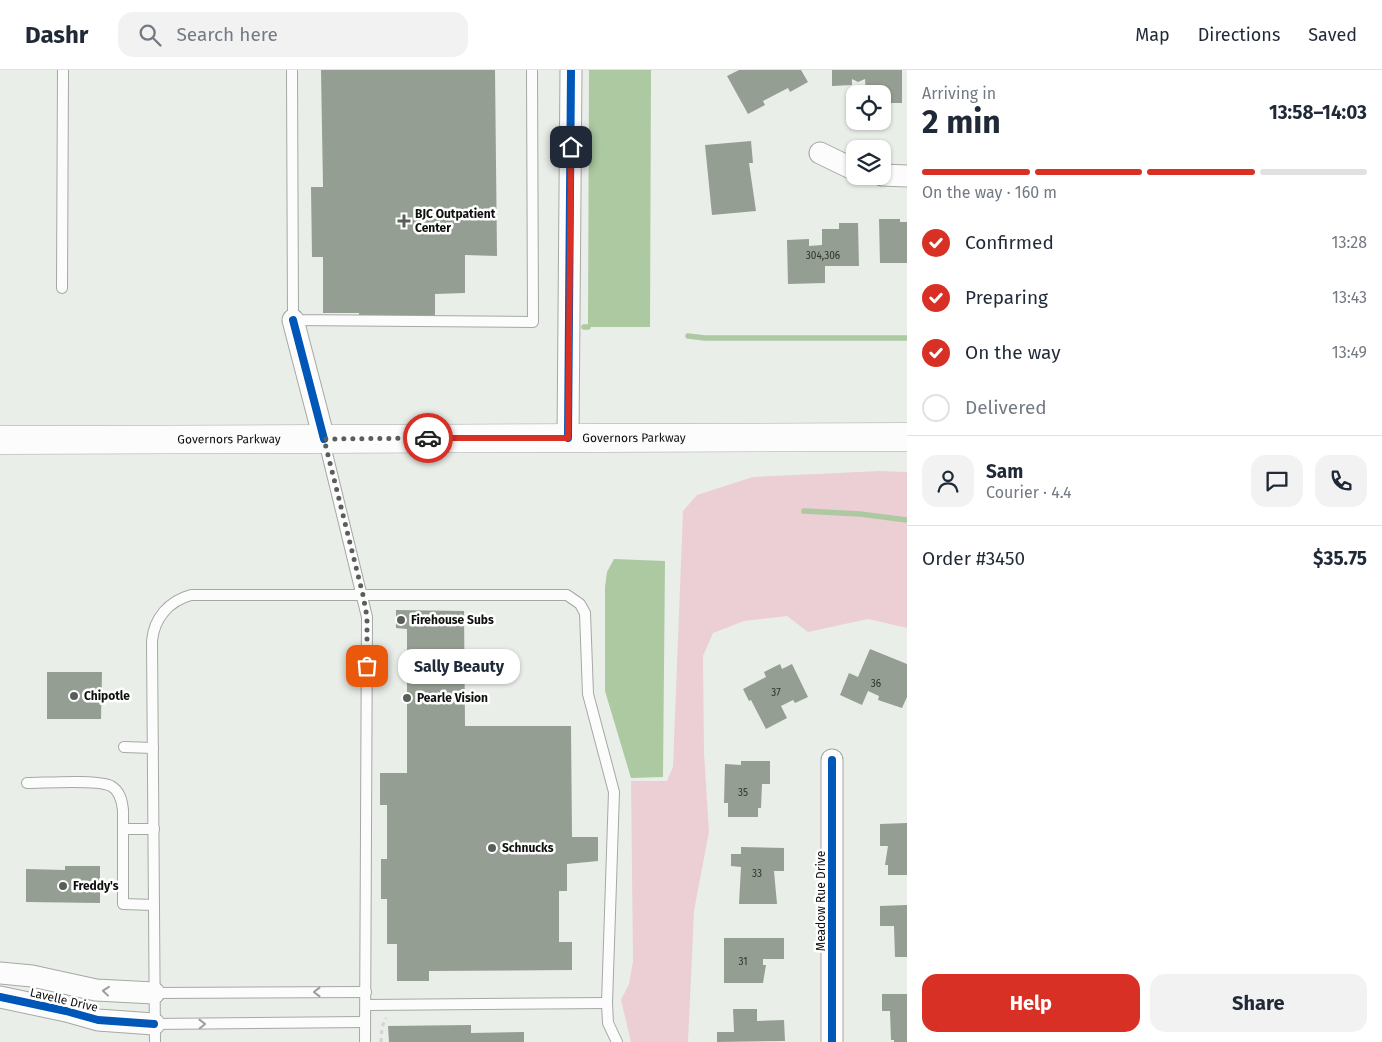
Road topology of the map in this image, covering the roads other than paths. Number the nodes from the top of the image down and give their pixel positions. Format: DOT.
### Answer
graph roads {
  1 [pos="64,70"];
  2 [pos="292,70"];
  3 [pos="532,70"];
  4 [pos="571,70"];
  5 [pos="820,153"];
  6 [pos="846,166"];
  7 [pos="891,175"];
  8 [pos="907,176"];
  9 [pos="62,288"];
  10 [pos="293,320"];
  11 [pos="907,437"];
  12 [pos="568,438"];
  13 [pos="324,439"];
  14 [pos="0,440"];
  15 [pos="36,440"];
  16 [pos="0,453"];
  17 [pos="363,595"];
  18 [pos="124,748"];
  19 [pos="153,748"];
  20 [pos="832,760"];
  21 [pos="27,783"];
  22 [pos="123,829"];
  23 [pos="154,829"];
  24 [pos="154,905"];
  25 [pos="0,972"];
  26 [pos="366,992"];
  27 [pos="154,993"];
  28 [pos="0,997"];
  29 [pos="607,1003"];
  30 [pos="366,1005"];
  31 [pos="365,1022"];
  32 [pos="154,1033"];
  33 [pos="365,1042"];
  34 [pos="617,1042"];
  35 [pos="832,1042"];
  1 -- 9 [label="lane"];
  2 -- 10 [label="lane"];
  3 -- 10 [label="lane"];
  4 -- 12 [label="street"];
  5 -- 6 [label="street"];
  7 -- 8 [label="street"];
  10 -- 13 [label="street"];
  11 -- 12 [label="main road, Governors Parkway"];
  12 -- 13 [label="main road, Governors Parkway"];
  13 -- 15 [label="main road, Governors Parkway"];
  13 -- 17 [label="lane"];
  14 -- 15 [label="main road, Governors Parkway"];
  15 -- 16 [label="main road"];
  17 -- 19 [label="lane"];
  17 -- 26 [label="lane"];
  17 -- 29 [label="lane"];
  18 -- 19 [label="lane"];
  19 -- 23 [label="lane"];
  20 -- 35 [label="street, Meadow Rue Drive"];
  21 -- 22 [label="lane"];
  22 -- 23 [label="lane"];
  22 -- 24 [label="lane"];
  23 -- 24 [label="lane"];
  24 -- 27 [label="lane"];
  27 -- 25 [label="street, Lavelle Drive, one-way"];
  26 -- 27 [label="lane, one-way"];
  26 -- 30 [label="lane"];
  27 -- 32 [label="lane"];
  28 -- 32 [label="street, Lavelle Drive"];
  29 -- 30 [label="lane"];
  29 -- 34 [label="lane"];
  30 -- 31 [label="lane"];
  32 -- 31 [label="lane, one-way"];
  31 -- 33 [label="lane"];
}
